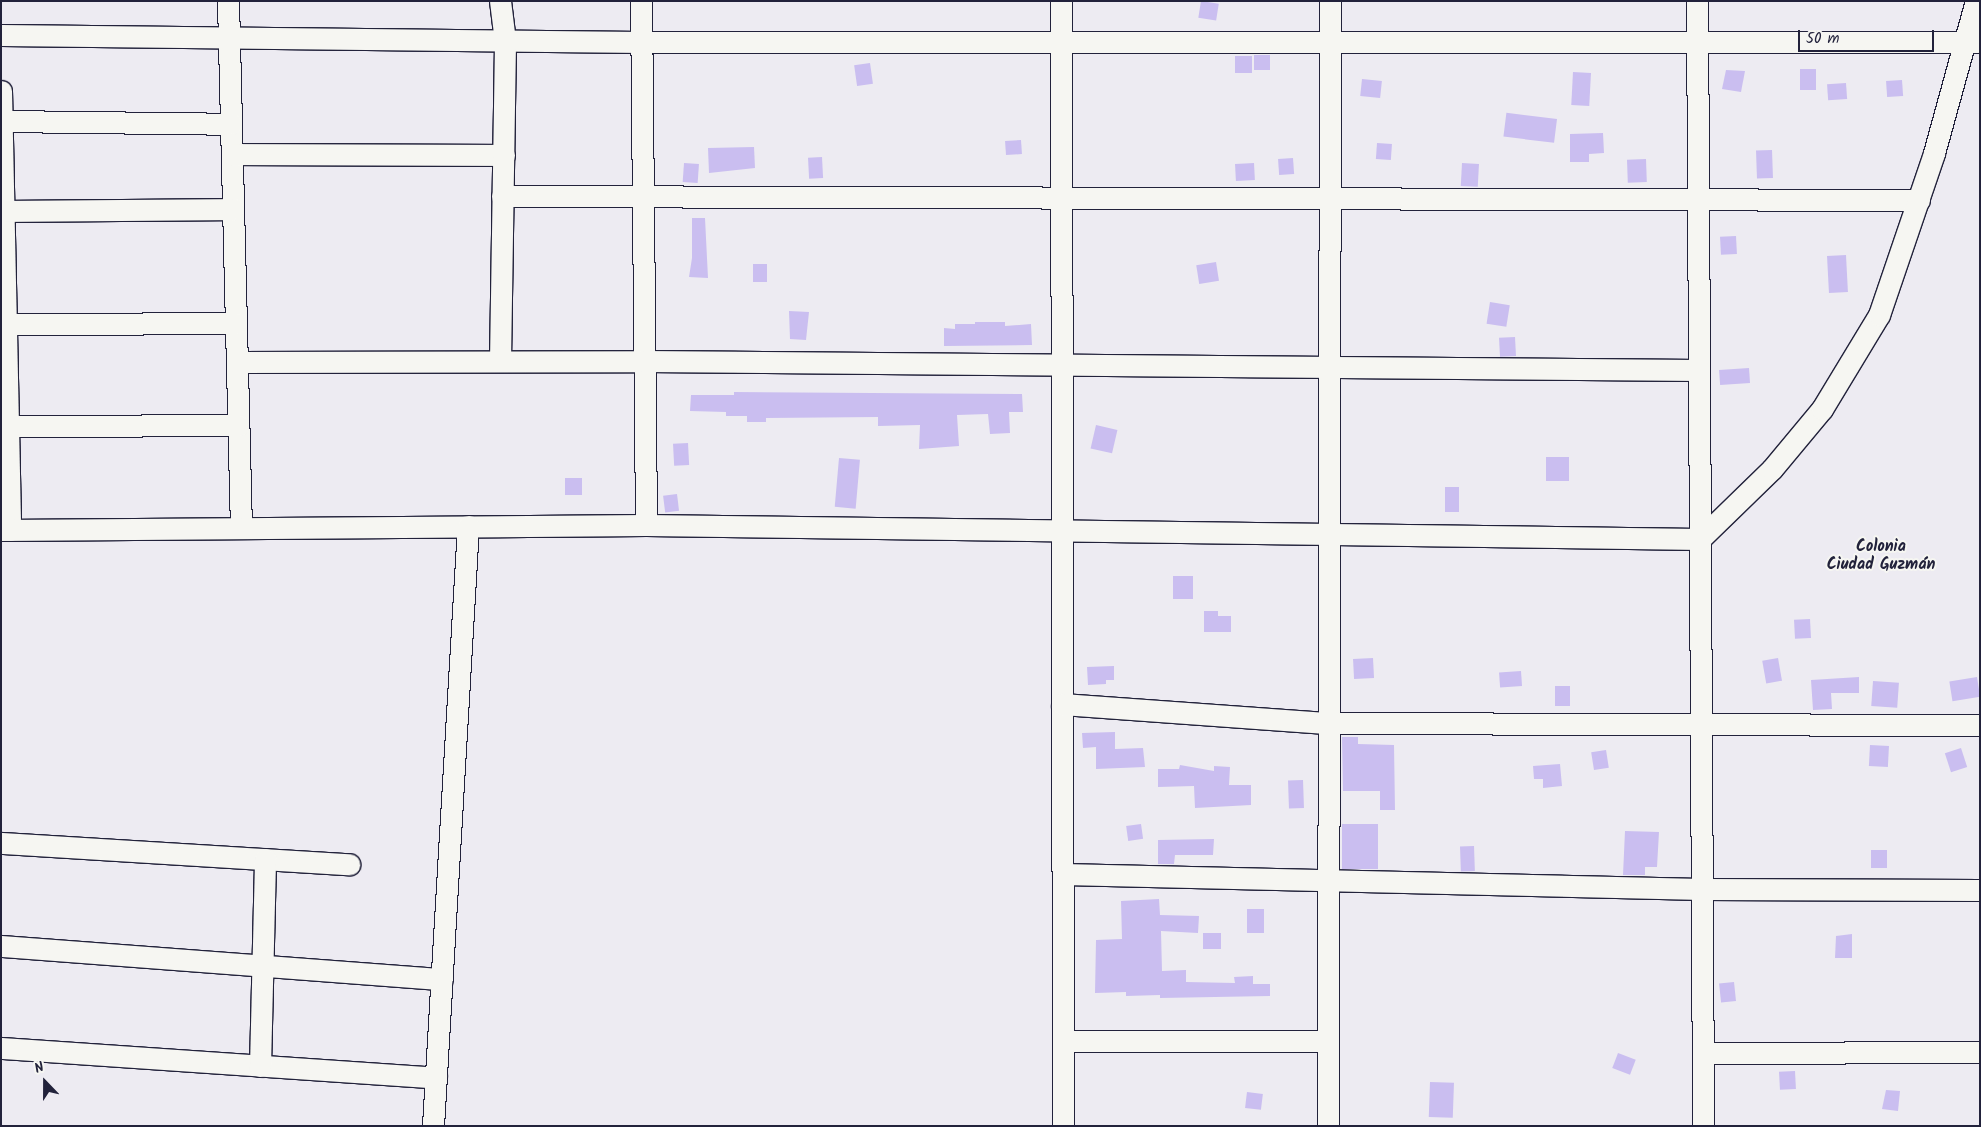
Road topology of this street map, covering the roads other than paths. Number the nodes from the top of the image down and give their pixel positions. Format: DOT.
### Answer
graph roads {
  1 [pos="228,1"];
  2 [pos="500,1"];
  3 [pos="641,1"];
  4 [pos="1061,1"];
  5 [pos="1330,1"];
  6 [pos="1697,1"];
  7 [pos="1976,1"];
  8 [pos="1,36"];
  9 [pos="229,38"];
  10 [pos="505,41"];
  11 [pos="642,42"];
  12 [pos="1061,42"];
  13 [pos="1330,42"];
  14 [pos="1697,42"];
  15 [pos="1972,42"];
  16 [pos="1,91"];
  17 [pos="2,122"];
  18 [pos="231,124"];
  19 [pos="232,154"];
  20 [pos="504,155"];
  21 [pos="502,196"];
  22 [pos="643,198"];
  23 [pos="1062,199"];
  24 [pos="1329,199"];
  25 [pos="1698,200"];
  26 [pos="1919,200"];
  27 [pos="233,209"];
  28 [pos="2,211"];
  29 [pos="236,323"];
  30 [pos="4,324"];
  31 [pos="500,361"];
  32 [pos="644,361"];
  33 [pos="237,362"];
  34 [pos="1062,365"];
  35 [pos="1329,367"];
  36 [pos="1699,370"];
  37 [pos="238,425"];
  38 [pos="5,426"];
  39 [pos="646,525"];
  40 [pos="468,526"];
  41 [pos="241,528"];
  42 [pos="6,530"];
  43 [pos="1062,530"];
  44 [pos="1329,534"];
  45 [pos="1700,539"];
  46 [pos="1062,704"];
  47 [pos="1329,723"];
  48 [pos="1980,725"];
  49 [pos="1701,727"];
  50 [pos="1,843"];
  51 [pos="265,859"];
  52 [pos="349,864"];
  53 [pos="1063,874"];
  54 [pos="1329,880"];
  55 [pos="1702,889"];
  56 [pos="1980,890"];
  57 [pos="1,946"];
  58 [pos="262,965"];
  59 [pos="442,979"];
  60 [pos="1063,1041"];
  61 [pos="1328,1041"];
  62 [pos="1,1048"];
  63 [pos="1980,1052"];
  64 [pos="1703,1053"];
  65 [pos="260,1066"];
  66 [pos="436,1078"];
  67 [pos="433,1126"];
  68 [pos="1063,1126"];
  69 [pos="1328,1126"];
  70 [pos="1703,1126"];
  1 -- 9 [label="street"];
  2 -- 10 [label="street"];
  3 -- 11 [label="street"];
  4 -- 12 [label="street"];
  5 -- 13 [label="street"];
  6 -- 14 [label="street"];
  7 -- 15 [label="street"];
  8 -- 9 [label="street"];
  9 -- 10 [label="street"];
  9 -- 18 [label="street"];
  10 -- 11 [label="street"];
  10 -- 20 [label="street"];
  11 -- 12 [label="street"];
  11 -- 22 [label="street"];
  12 -- 13 [label="street"];
  12 -- 23 [label="street"];
  13 -- 14 [label="street"];
  13 -- 24 [label="street"];
  14 -- 15 [label="street"];
  14 -- 25 [label="street"];
  15 -- 26 [label="street"];
  16 -- 17 [label="street"];
  17 -- 18 [label="street"];
  17 -- 28 [label="street"];
  18 -- 19 [label="street"];
  19 -- 20 [label="street"];
  19 -- 27 [label="street"];
  20 -- 21 [label="street"];
  21 -- 22 [label="street"];
  21 -- 31 [label="street"];
  22 -- 23 [label="street"];
  22 -- 32 [label="street"];
  23 -- 24 [label="street"];
  23 -- 34 [label="street"];
  24 -- 25 [label="street"];
  24 -- 35 [label="street"];
  25 -- 26 [label="street"];
  25 -- 36 [label="street"];
  26 -- 45 [label="street"];
  27 -- 28 [label="street"];
  27 -- 29 [label="street"];
  28 -- 30 [label="street"];
  29 -- 30 [label="street"];
  29 -- 33 [label="street"];
  30 -- 38 [label="street"];
  31 -- 32 [label="street"];
  31 -- 33 [label="street"];
  32 -- 34 [label="street"];
  32 -- 39 [label="street"];
  33 -- 37 [label="street"];
  34 -- 35 [label="street"];
  34 -- 43 [label="street"];
  35 -- 36 [label="street"];
  35 -- 44 [label="street"];
  36 -- 45 [label="street"];
  37 -- 38 [label="street"];
  37 -- 41 [label="street"];
  38 -- 42 [label="street"];
  39 -- 40 [label="street"];
  39 -- 43 [label="street"];
  40 -- 41 [label="street"];
  40 -- 59 [label="street"];
  41 -- 42 [label="street"];
  43 -- 44 [label="street"];
  43 -- 46 [label="street"];
  44 -- 45 [label="street"];
  44 -- 47 [label="street"];
  45 -- 49 [label="street"];
  46 -- 47 [label="street"];
  46 -- 53 [label="street"];
  47 -- 49 [label="street"];
  47 -- 54 [label="street"];
  48 -- 49 [label="street"];
  49 -- 55 [label="street"];
  50 -- 51 [label="street"];
  51 -- 52 [label="street"];
  51 -- 58 [label="street"];
  53 -- 54 [label="street"];
  53 -- 60 [label="street"];
  54 -- 55 [label="street"];
  54 -- 61 [label="street"];
  55 -- 56 [label="street"];
  55 -- 64 [label="street"];
  57 -- 58 [label="street"];
  58 -- 59 [label="street"];
  58 -- 65 [label="street"];
  59 -- 66 [label="street"];
  60 -- 61 [label="street"];
  60 -- 68 [label="street"];
  61 -- 69 [label="street"];
  62 -- 65 [label="street"];
  63 -- 64 [label="street"];
  64 -- 70 [label="street"];
  65 -- 66 [label="street"];
  66 -- 67 [label="street"];
}
